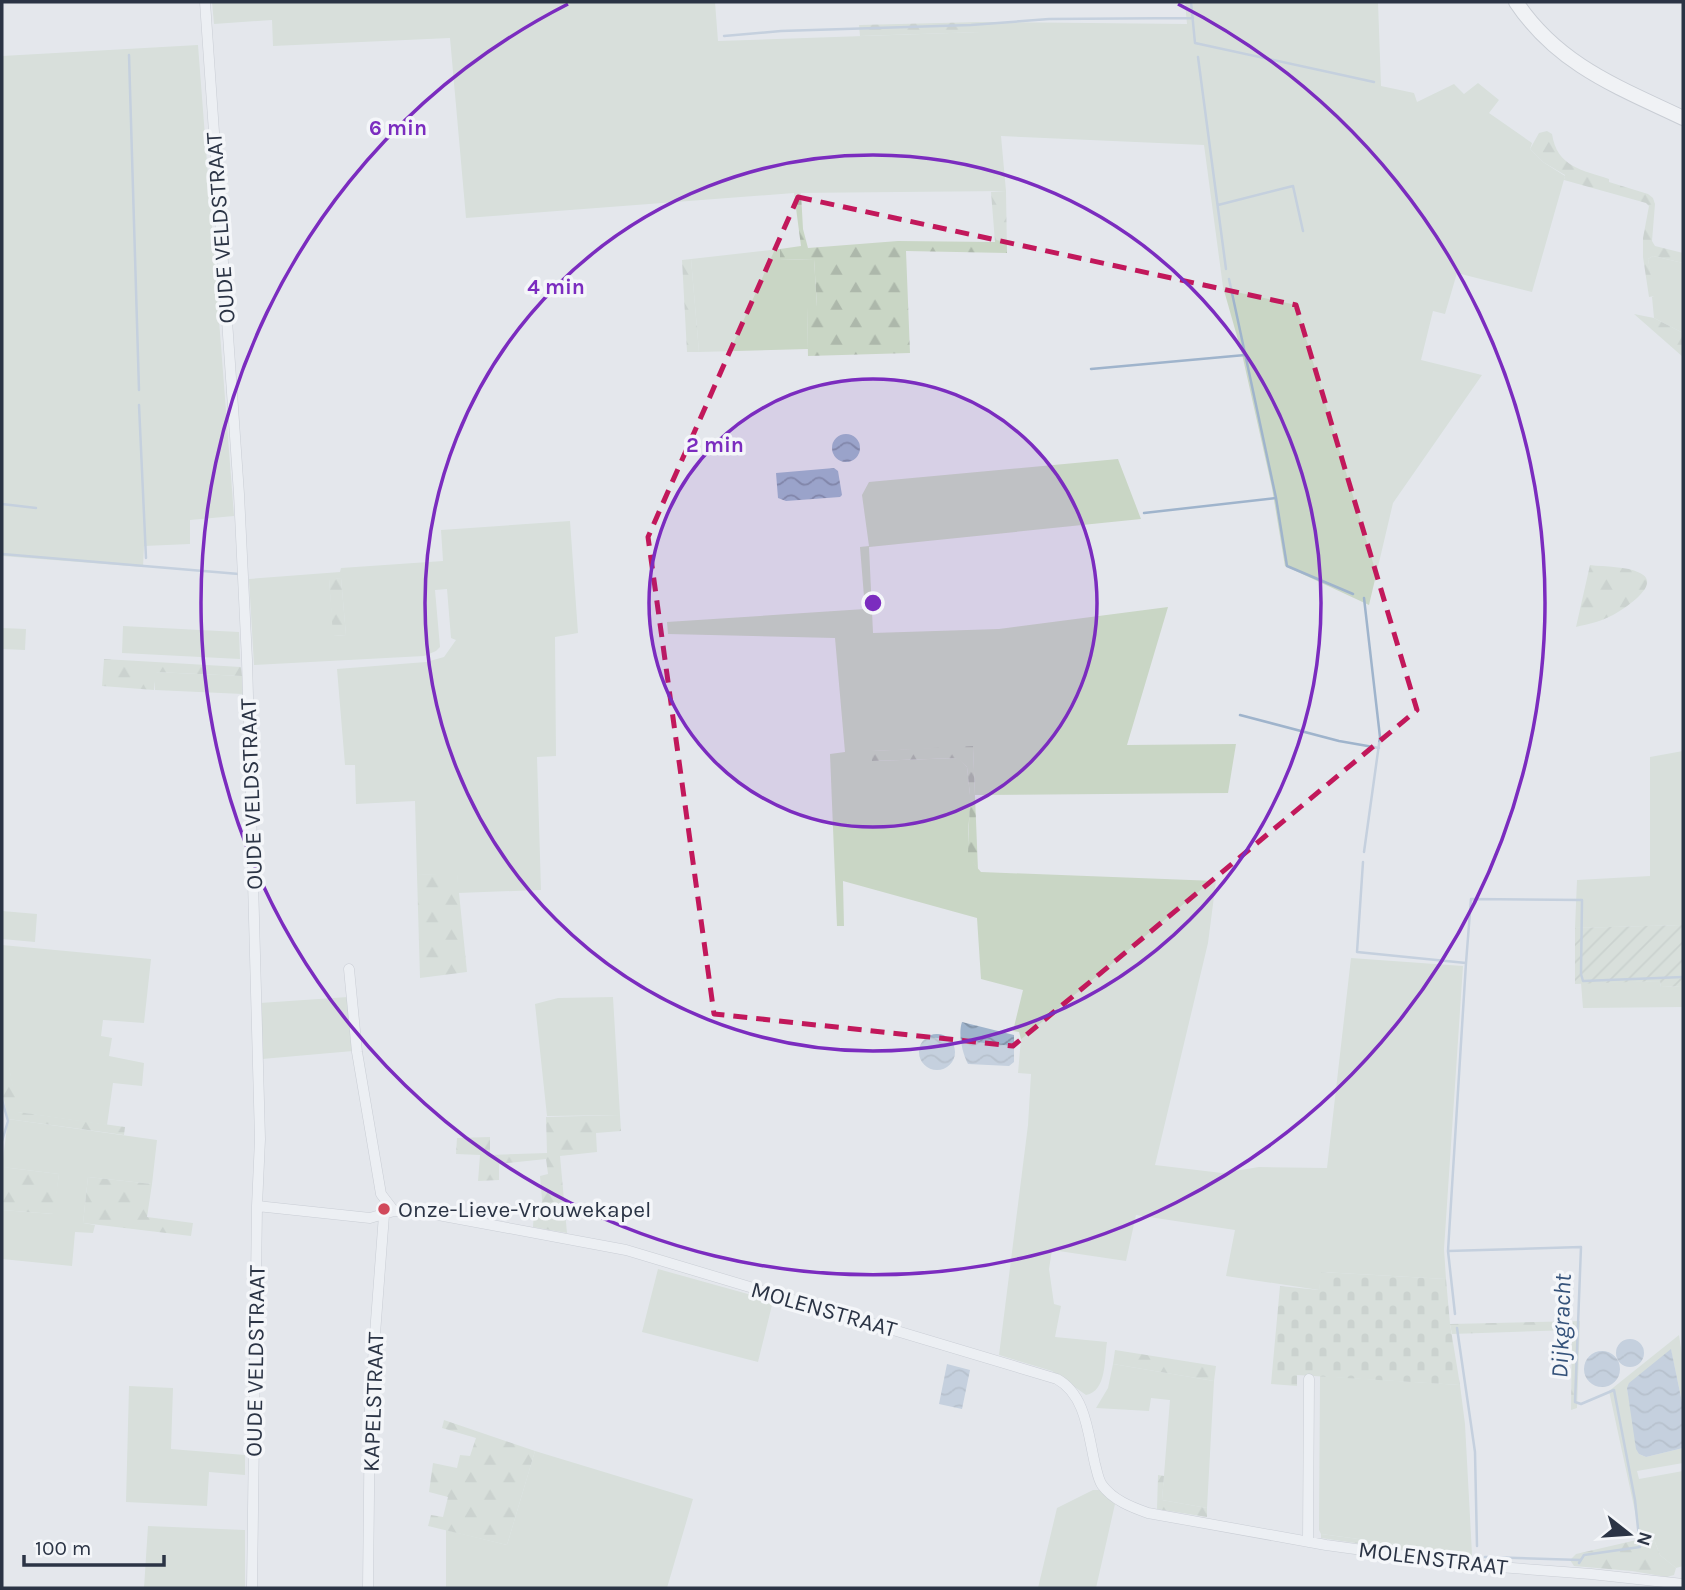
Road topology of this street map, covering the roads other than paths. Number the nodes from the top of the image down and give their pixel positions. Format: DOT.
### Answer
graph roads {
  1 [pos="205,2"];
  2 [pos="1516,2"];
  3 [pos="1683,118"];
  4 [pos="349,969"];
  5 [pos="257,1206"];
  6 [pos="389,1213"];
  7 [pos="1309,1379"];
  8 [pos="1308,1542"];
  9 [pos="1683,1584"];
  10 [pos="253,1588"];
  11 [pos="368,1588"];
  1 -- 5 [label="street, OUDE VELDSTRAAT"];
  2 -- 3 [label="street"];
  4 -- 6 [label="street"];
  5 -- 6 [label="street, MOLENSTRAAT"];
  5 -- 10 [label="street, OUDE VELDSTRAAT"];
  6 -- 8 [label="street, MOLENSTRAAT"];
  6 -- 11 [label="street, KAPELSTRAAT"];
  7 -- 8 [label="street"];
  8 -- 9 [label="street, MOLENSTRAAT"];
}
